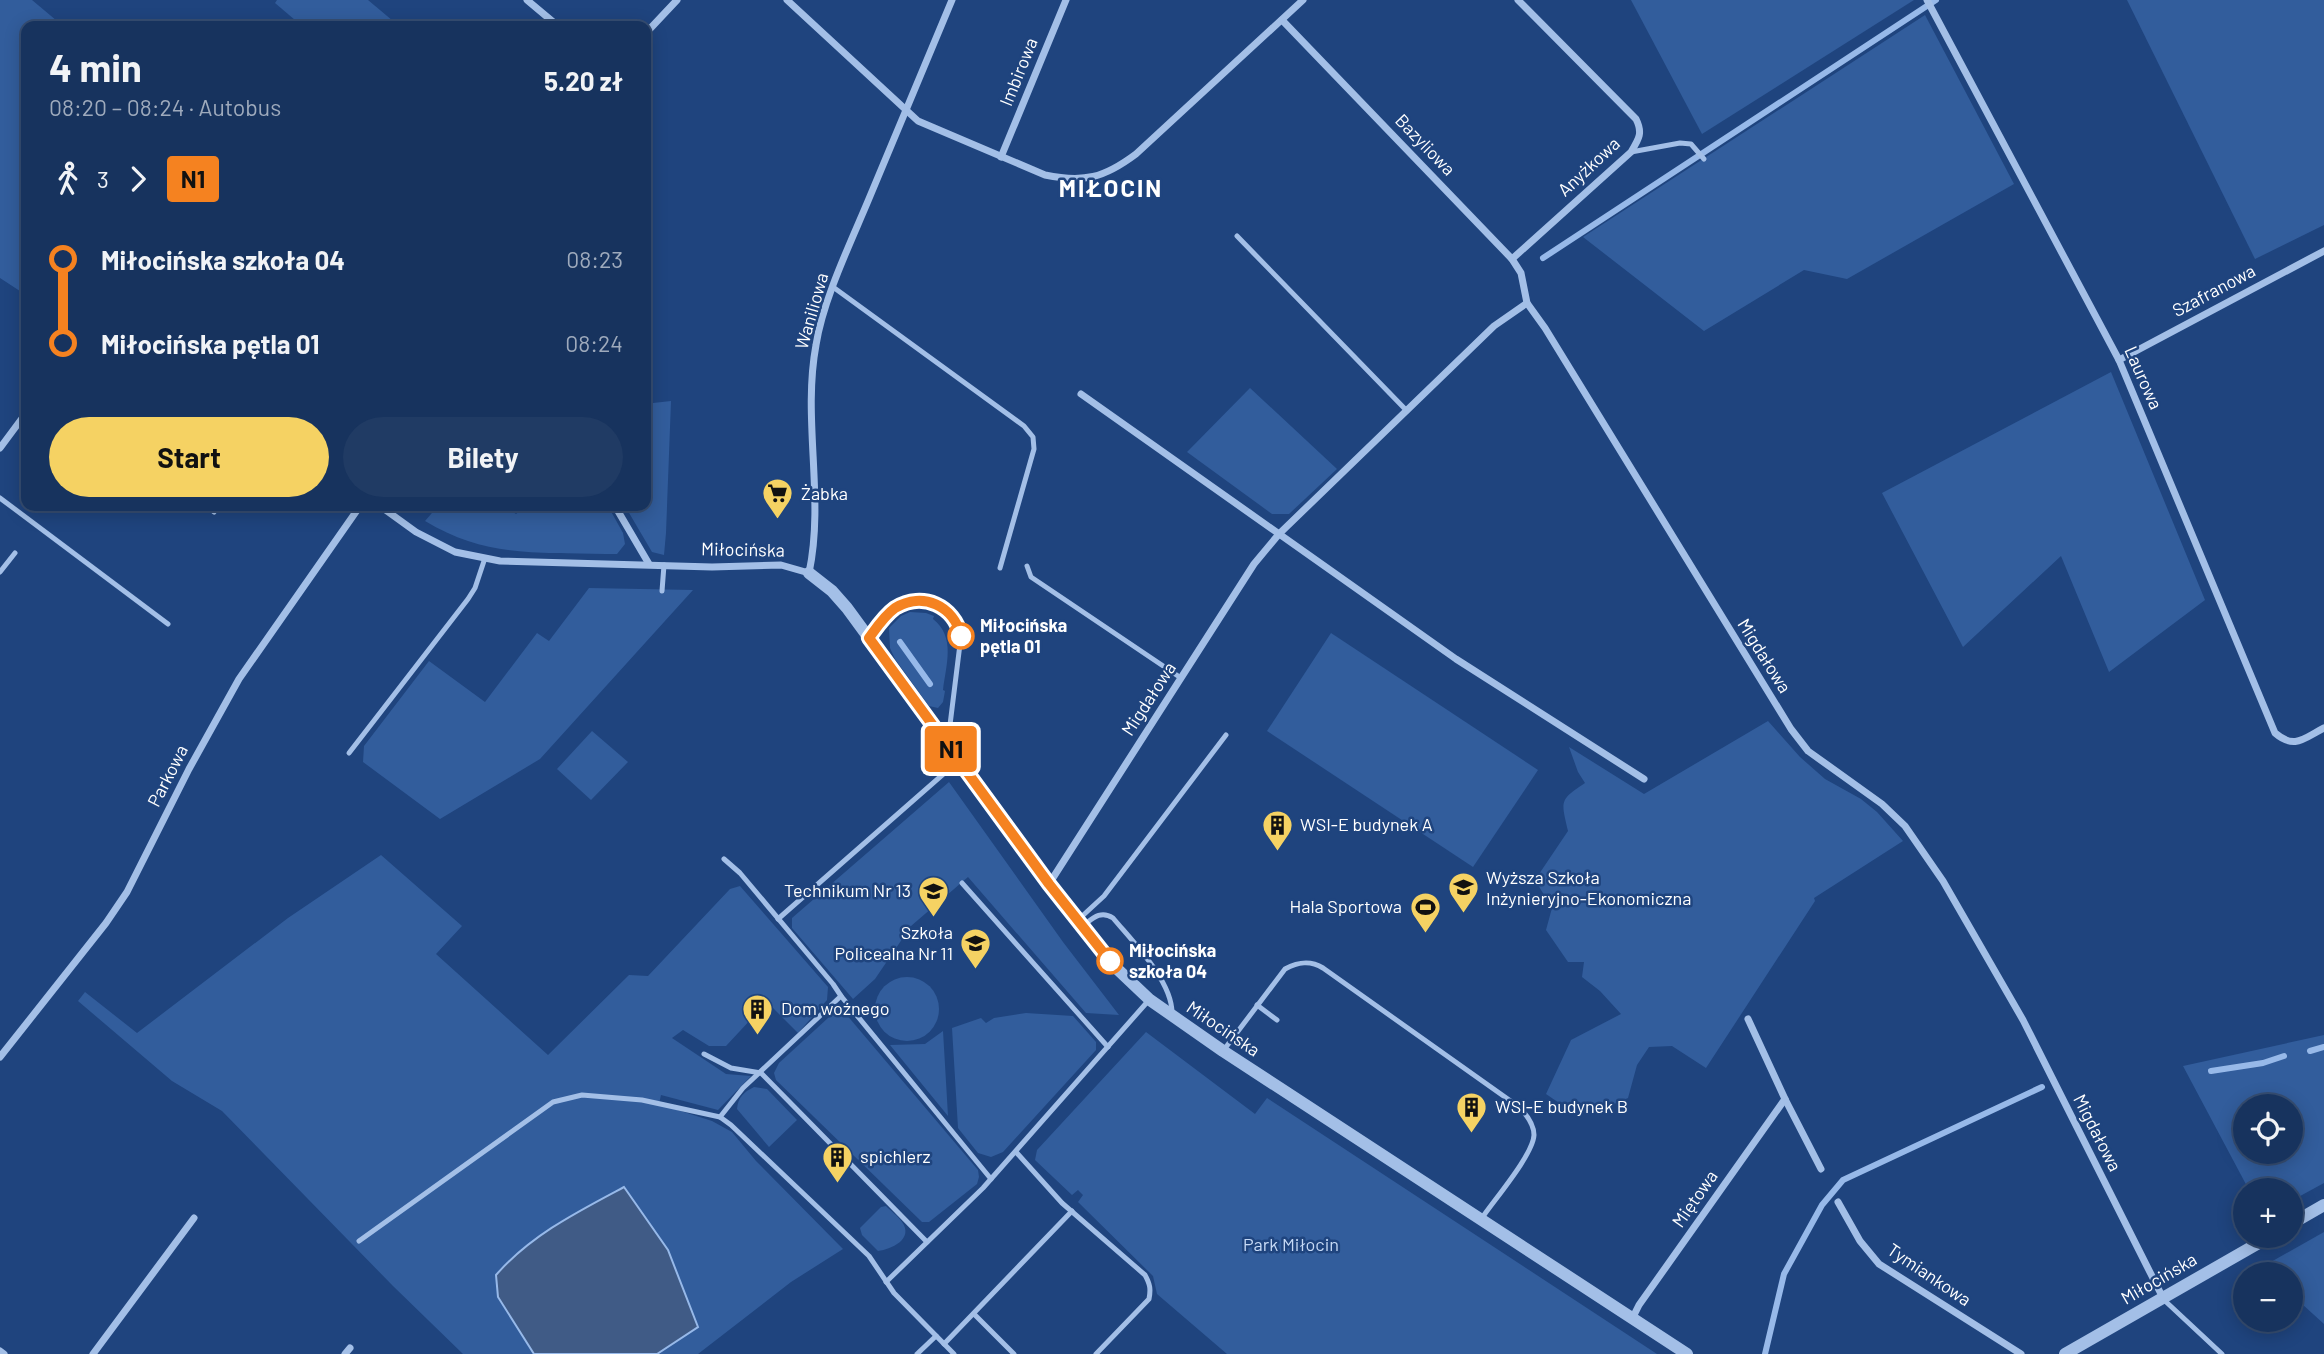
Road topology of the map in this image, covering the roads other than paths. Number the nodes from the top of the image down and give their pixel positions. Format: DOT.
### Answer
graph roads {
  1 [pos="527,0"];
  2 [pos="677,0"];
  3 [pos="787,0"];
  4 [pos="952,0"];
  5 [pos="1066,0"];
  6 [pos="1303,0"];
  7 [pos="1518,0"];
  8 [pos="1927,0"];
  9 [pos="1282,20"];
  10 [pos="552,21"];
  11 [pos="651,28"];
  12 [pos="906,112"];
  13 [pos="1630,152"];
  14 [pos="1001,157"];
  15 [pos="1704,159"];
  16 [pos="1237,236"];
  17 [pos="2324,251"];
  18 [pos="1512,259"];
  19 [pos="834,287"];
  20 [pos="1527,303"];
  21 [pos="2119,360"];
  22 [pos="1080,394"];
  23 [pos="1407,411"];
  24 [pos="21,420"];
  25 [pos="0,448"];
  26 [pos="0,498"];
  27 [pos="357,511"];
  28 [pos="387,511"];
  29 [pos="618,511"];
  30 [pos="1279,534"];
  31 [pos="15,553"];
  32 [pos="485,558"];
  33 [pos="649,564"];
  34 [pos="664,565"];
  35 [pos="1027,566"];
  36 [pos="1000,568"];
  37 [pos="0,572"];
  38 [pos="809,573"];
  39 [pos="662,591"];
  40 [pos="168,624"];
  41 [pos="869,638"];
  42 [pos="1181,678"];
  43 [pos="2324,728"];
  44 [pos="1226,735"];
  45 [pos="948,744"];
  46 [pos="349,753"];
  47 [pos="960,760"];
  48 [pos="1644,779"];
  49 [pos="724,859"];
  50 [pos="962,883"];
  51 [pos="1049,884"];
  52 [pos="778,919"];
  53 [pos="1079,924"];
  54 [pos="841,996"];
  55 [pos="1150,1000"];
  56 [pos="1257,1004"];
  57 [pos="1172,1016"];
  58 [pos="1748,1019"];
  59 [pos="1277,1020"];
  60 [pos="1108,1046"];
  61 [pos="1223,1051"];
  62 [pos="704,1054"];
  63 [pos="0,1057"];
  64 [pos="761,1073"];
  65 [pos="1785,1099"];
  66 [pos="720,1118"];
  67 [pos="1016,1152"];
  68 [pos="1821,1169"];
  69 [pos="991,1179"];
  70 [pos="1838,1202"];
  71 [pos="2324,1205"];
  72 [pos="1072,1211"];
  73 [pos="2303,1217"];
  74 [pos="194,1218"];
  75 [pos="1481,1220"];
  76 [pos="359,1241"];
  77 [pos="927,1242"];
  78 [pos="2250,1248"];
  79 [pos="886,1282"];
  80 [pos="2163,1298"];
  81 [pos="974,1314"];
  82 [pos="1632,1319"];
  83 [pos="936,1336"];
  84 [pos="944,1344"];
  85 [pos="93,1354"];
  86 [pos="917,1354"];
  87 [pos="954,1354"];
  88 [pos="1014,1354"];
  89 [pos="1096,1354"];
  90 [pos="1687,1354"];
  91 [pos="2021,1354"];
  92 [pos="2065,1354"];
  93 [pos="2222,1354"];
  1 -- 10 [label="street"];
  2 -- 11 [label="street"];
  3 -- 12 [label="street"];
  4 -- 12 [label="street, Waniliowa"];
  5 -- 14 [label="street, Imbirowa"];
  6 -- 9 [label="street"];
  7 -- 13 [label="street, Anyżkowa"];
  8 -- 21 [label="street, Laurowa"];
  9 -- 14 [label="street"];
  9 -- 18 [label="street, Bazyliowa"];
  12 -- 14 [label="street"];
  12 -- 19 [label="street, Waniliowa"];
  13 -- 15 [label="lane"];
  13 -- 18 [label="street, Anyżkowa"];
  16 -- 23 [label="lane"];
  17 -- 21 [label="street, Szafranowa"];
  18 -- 20 [label="street, Bazyliowa"];
  19 -- 36 [label="lane"];
  19 -- 38 [label="street, Waniliowa"];
  20 -- 23 [label="street, Migdałowa"];
  20 -- 80 [label="street, Migdałowa"];
  21 -- 43 [label="street, Laurowa"];
  22 -- 30 [label="street"];
  23 -- 30 [label="street, Migdałowa"];
  24 -- 25 [label="street"];
  26 -- 40 [label="lane"];
  27 -- 63 [label="street, Parkowa"];
  28 -- 32 [label="street, Miłocińska"];
  29 -- 33 [label="street"];
  30 -- 42 [label="street, Migdałowa"];
  30 -- 48 [label="street"];
  31 -- 37 [label="lane"];
  32 -- 33 [label="street, Miłocińska"];
  32 -- 46 [label="lane"];
  33 -- 34 [label="street, Miłocińska"];
  34 -- 38 [label="street, Miłocińska"];
  34 -- 39 [label="lane"];
  35 -- 42 [label="lane"];
  38 -- 41 [label="street, Miłocińska"];
  41 -- 45 [label="street, Miłocińska"];
  41 -- 45 [label="lane"];
  42 -- 51 [label="street, Migdałowa"];
  44 -- 53 [label="lane"];
  45 -- 47 [label="street, Miłocińska"];
  47 -- 51 [label="street, Miłocińska"];
  47 -- 52 [label="lane"];
  49 -- 52 [label="lane"];
  50 -- 60 [label="lane"];
  51 -- 53 [label="street, Miłocińska"];
  52 -- 54 [label="lane"];
  53 -- 55 [label="street, Miłocińska"];
  53 -- 57 [label="lane"];
  54 -- 64 [label="lane"];
  54 -- 69 [label="lane"];
  55 -- 57 [label="street, Miłocińska"];
  55 -- 60 [label="lane"];
  56 -- 59 [label="lane"];
  56 -- 61 [label="lane"];
  56 -- 75 [label="lane"];
  57 -- 61 [label="street, Miłocińska"];
  58 -- 65 [label="street"];
  60 -- 67 [label="lane"];
  61 -- 75 [label="street, Miłocińska"];
  62 -- 64 [label="lane"];
  64 -- 66 [label="lane"];
  64 -- 77 [label="lane"];
  65 -- 68 [label="street"];
  65 -- 82 [label="street, Miętowa"];
  66 -- 76 [label="lane"];
  66 -- 79 [label="lane"];
  67 -- 69 [label="lane"];
  67 -- 72 [label="lane"];
  69 -- 77 [label="lane"];
  70 -- 91 [label="street, Tymiankowa"];
  71 -- 73 [label="street"];
  72 -- 81 [label="lane"];
  72 -- 89 [label="lane"];
  74 -- 85 [label="street"];
  75 -- 82 [label="street, Miłocińska"];
  77 -- 79 [label="lane"];
  78 -- 80 [label="street, Miłocińska"];
  79 -- 83 [label="lane"];
  80 -- 92 [label="street, Miłocińska"];
  80 -- 93 [label="lane"];
  81 -- 84 [label="lane"];
  81 -- 88 [label="lane"];
  82 -- 90 [label="street, Miłocińska"];
  83 -- 84 [label="lane"];
  83 -- 86 [label="lane"];
  84 -- 87 [label="lane"];
}
